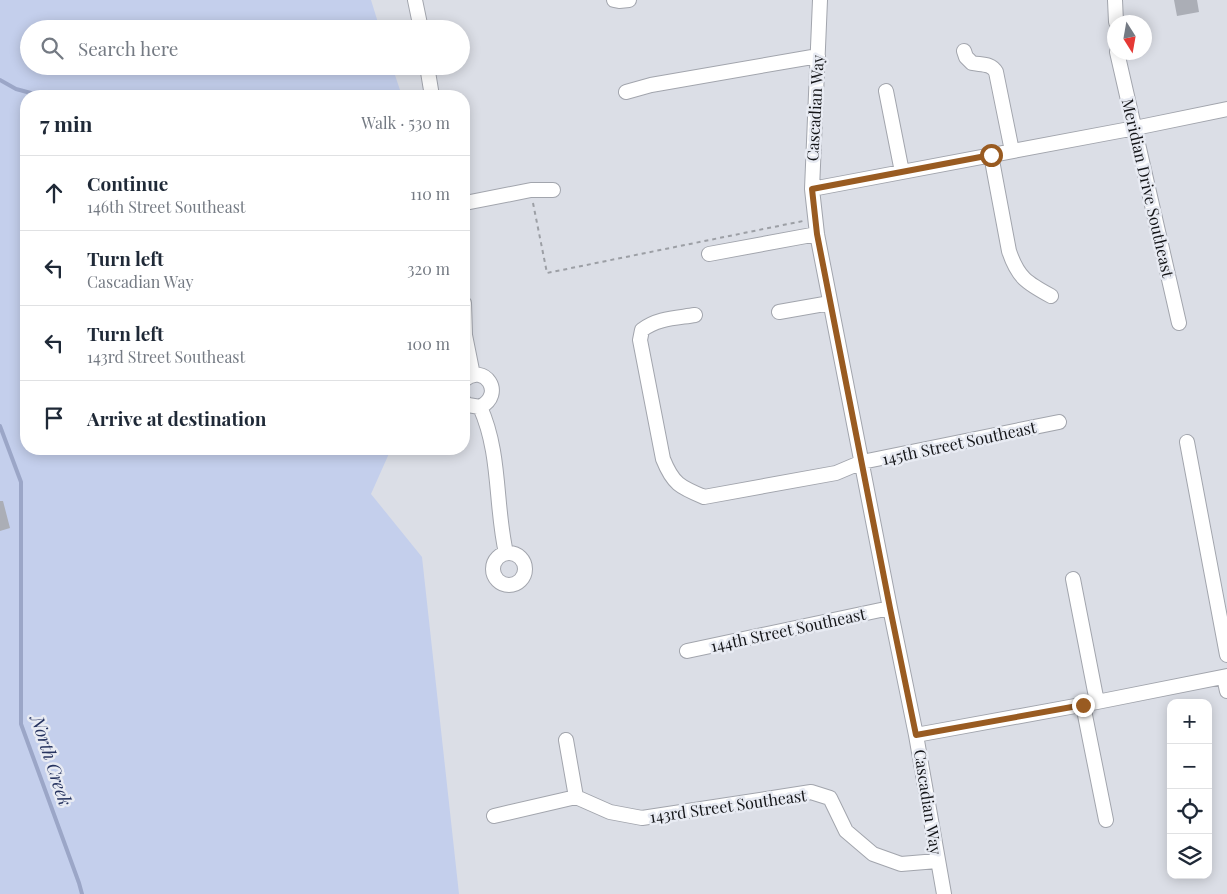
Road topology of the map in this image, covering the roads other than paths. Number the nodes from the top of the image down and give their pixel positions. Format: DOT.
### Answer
graph roads {
  1 [pos="415,0"];
  2 [pos="614,0"];
  3 [pos="629,0"];
  4 [pos="820,0"];
  5 [pos="1115,0"];
  6 [pos="1116,15"];
  7 [pos="419,20"];
  8 [pos="964,51"];
  9 [pos="818,56"];
  10 [pos="1119,60"];
  11 [pos="429,75"];
  12 [pos="431,90"];
  13 [pos="886,91"];
  14 [pos="626,92"];
  15 [pos="1227,109"];
  16 [pos="1136,128"];
  17 [pos="1012,151"];
  18 [pos="991,155"];
  19 [pos="902,172"];
  20 [pos="812,189"];
  21 [pos="553,190"];
  22 [pos="470,205"];
  23 [pos="817,234"];
  24 [pos="709,254"];
  25 [pos="1051,296"];
  26 [pos="830,303"];
  27 [pos="779,312"];
  28 [pos="695,314"];
  29 [pos="1179,323"];
  30 [pos="470,378"];
  31 [pos="470,406"];
  32 [pos="480,407"];
  33 [pos="1059,422"];
  34 [pos="1187,442"];
  35 [pos="862,462"];
  36 [pos="506,553"];
  37 [pos="1073,579"];
  38 [pos="890,608"];
  39 [pos="687,650"];
  40 [pos="1227,655"];
  41 [pos="1226,676"];
  42 [pos="1227,692"];
  43 [pos="1090,703"];
  44 [pos="916,735"];
  45 [pos="566,740"];
  46 [pos="576,797"];
  47 [pos="494,816"];
  48 [pos="1106,820"];
  49 [pos="937,861"];
  50 [pos="944,894"];
  1 -- 7 [label="street"];
  2 -- 3 [label="street"];
  4 -- 9 [label="street, Cascadian Way"];
  5 -- 6 [label="street"];
  8 -- 17 [label="street"];
  9 -- 14 [label="street"];
  9 -- 20 [label="street, Cascadian Way"];
  10 -- 16 [label="street, Meridian Drive Southeast"];
  11 -- 12 [label="street"];
  13 -- 19 [label="street"];
  15 -- 16 [label="street"];
  16 -- 17 [label="street"];
  16 -- 29 [label="street, Meridian Drive Southeast"];
  17 -- 18 [label="street"];
  18 -- 19 [label="street"];
  18 -- 25 [label="street"];
  19 -- 20 [label="street"];
  20 -- 23 [label="street, Cascadian Way"];
  21 -- 22 [label="street"];
  23 -- 24 [label="street"];
  23 -- 26 [label="street, Cascadian Way"];
  26 -- 27 [label="street"];
  26 -- 35 [label="street, Cascadian Way"];
  28 -- 35 [label="street, 145th Street Southeast"];
  30 -- 32 [label="street"];
  31 -- 32 [label="street"];
  32 -- 36 [label="street"];
  33 -- 35 [label="street, 145th Street Southeast"];
  34 -- 40 [label="street"];
  35 -- 38 [label="street, Cascadian Way"];
  37 -- 43 [label="street"];
  38 -- 39 [label="street, 144th Street Southeast"];
  38 -- 44 [label="street, Cascadian Way"];
  41 -- 42 [label="street"];
  41 -- 43 [label="street"];
  43 -- 44 [label="street"];
  43 -- 48 [label="street"];
  44 -- 49 [label="street, Cascadian Way"];
  45 -- 46 [label="street"];
  46 -- 47 [label="street"];
  46 -- 49 [label="street, 143rd Street Southeast"];
  49 -- 50 [label="street, Cascadian Way"];
}
